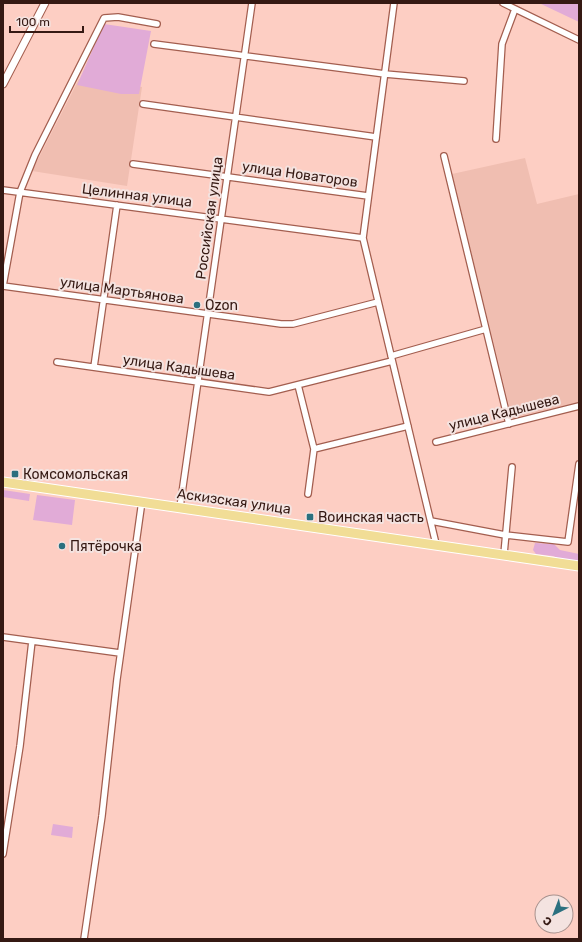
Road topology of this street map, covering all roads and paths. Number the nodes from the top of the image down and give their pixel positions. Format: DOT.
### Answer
graph roads {
  1 [pos="45,3"];
  2 [pos="252,3"];
  3 [pos="394,3"];
  4 [pos="503,3"];
  5 [pos="515,9"];
  6 [pos="157,24"];
  7 [pos="578,40"];
  8 [pos="154,44"];
  9 [pos="244,57"];
  10 [pos="385,74"];
  11 [pos="464,81"];
  12 [pos="3,84"];
  13 [pos="143,104"];
  14 [pos="235,116"];
  15 [pos="376,138"];
  16 [pos="496,139"];
  17 [pos="444,156"];
  18 [pos="133,164"];
  19 [pos="227,176"];
  20 [pos="3,190"];
  21 [pos="20,192"];
  22 [pos="368,196"];
  23 [pos="117,205"];
  24 [pos="220,218"];
  25 [pos="363,238"];
  26 [pos="3,286"];
  27 [pos="104,300"];
  28 [pos="378,302"];
  29 [pos="208,314"];
  30 [pos="486,329"];
  31 [pos="392,358"];
  32 [pos="57,362"];
  33 [pos="94,367"];
  34 [pos="199,381"];
  35 [pos="298,385"];
  36 [pos="579,406"];
  37 [pos="509,424"];
  38 [pos="408,426"];
  39 [pos="436,442"];
  40 [pos="314,449"];
  41 [pos="579,464"];
  42 [pos="512,467"];
  43 [pos="3,482"];
  44 [pos="308,494"];
  45 [pos="142,502"];
  46 [pos="180,507"];
  47 [pos="430,521"];
  48 [pos="505,535"];
  49 [pos="436,544"];
  50 [pos="504,554"];
  51 [pos="579,566"];
  52 [pos="3,637"];
  53 [pos="32,641"];
  54 [pos="120,653"];
  55 [pos="3,854"];
  56 [pos="84,939"];
  1 -- 12 [label="street"];
  2 -- 9 [label="street, Российская улица"];
  3 -- 10 [label="street, улица Новаторов"];
  4 -- 5 [label="street"];
  5 -- 7 [label="street"];
  5 -- 16 [label="street"];
  6 -- 21 [label="street"];
  8 -- 9 [label="street"];
  9 -- 10 [label="street"];
  9 -- 14 [label="street, Российская улица"];
  10 -- 11 [label="street"];
  10 -- 15 [label="street, улица Новаторов"];
  13 -- 14 [label="street"];
  14 -- 15 [label="street"];
  14 -- 19 [label="street, Российская улица"];
  15 -- 22 [label="street, улица Новаторов"];
  17 -- 30 [label="street"];
  18 -- 19 [label="street, улица Новаторов"];
  19 -- 22 [label="street, улица Новаторов"];
  19 -- 24 [label="street, Российская улица"];
  20 -- 21 [label="street, Целинная улица"];
  21 -- 23 [label="street, Целинная улица"];
  21 -- 26 [label="street"];
  22 -- 25 [label="street, улица Новаторов"];
  23 -- 24 [label="street, Целинная улица"];
  23 -- 27 [label="street"];
  24 -- 25 [label="street, Целинная улица"];
  24 -- 29 [label="street, Российская улица"];
  25 -- 28 [label="street, улица Новаторов"];
  26 -- 27 [label="street, улица Мартьянова"];
  27 -- 29 [label="street, улица Мартьянова"];
  27 -- 33 [label="street"];
  28 -- 29 [label="street, улица Мартьянова"];
  28 -- 31 [label="street, улица Новаторов"];
  29 -- 34 [label="street, Российская улица"];
  30 -- 31 [label="street"];
  30 -- 37 [label="street"];
  31 -- 35 [label="street, улица Кадышева"];
  31 -- 38 [label="street, улица Новаторов"];
  32 -- 33 [label="street, улица Кадышева"];
  33 -- 34 [label="street, улица Кадышева"];
  34 -- 35 [label="street, улица Кадышева"];
  34 -- 46 [label="street, Российская улица"];
  35 -- 40 [label="street"];
  36 -- 37 [label="street, улица Кадышева"];
  37 -- 39 [label="street, улица Кадышева"];
  38 -- 40 [label="street"];
  38 -- 47 [label="street, улица Новаторов"];
  40 -- 44 [label="street"];
  41 -- 48 [label="street"];
  42 -- 48 [label="street"];
  43 -- 45 [label="main road, Аскизская улица"];
  45 -- 46 [label="main road, Аскизская улица"];
  45 -- 54 [label="street"];
  46 -- 49 [label="main road, Аскизская улица"];
  47 -- 48 [label="street"];
  47 -- 49 [label="street, улица Новаторов"];
  48 -- 50 [label="street"];
  49 -- 50 [label="main road, Аскизская улица"];
  50 -- 51 [label="main road, Аскизская улица"];
  52 -- 53 [label="street"];
  53 -- 54 [label="street"];
  53 -- 55 [label="street"];
  54 -- 56 [label="street"];
}
